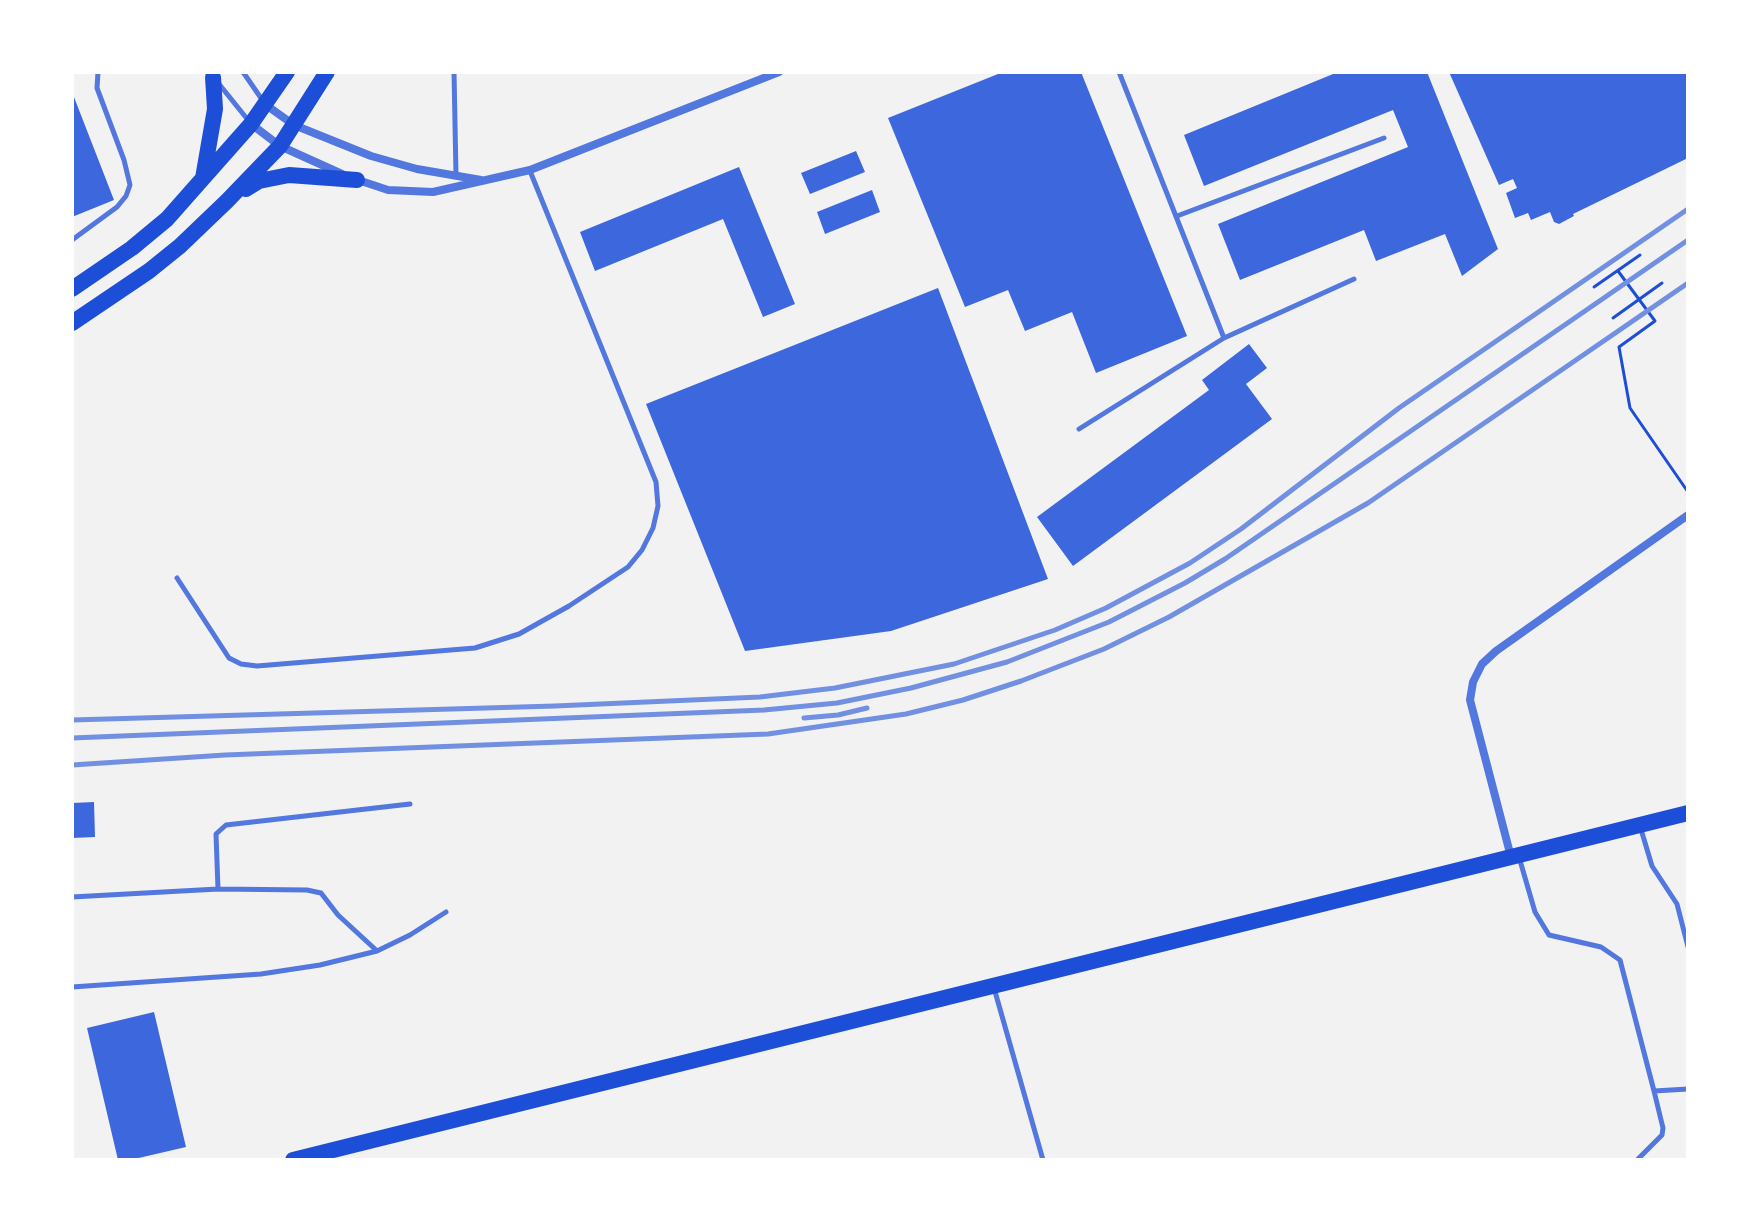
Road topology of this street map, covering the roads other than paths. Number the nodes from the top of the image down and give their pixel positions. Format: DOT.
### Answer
graph roads {
  1 [pos="98,72"];
  2 [pos="243,72"];
  3 [pos="287,72"];
  4 [pos="327,72"];
  5 [pos="454,72"];
  6 [pos="779,72"];
  7 [pos="1119,72"];
  8 [pos="210,75"];
  9 [pos="266,105"];
  10 [pos="251,124"];
  11 [pos="294,125"];
  12 [pos="1384,138"];
  13 [pos="280,146"];
  14 [pos="530,170"];
  15 [pos="456,175"];
  16 [pos="203,179"];
  17 [pos="357,180"];
  18 [pos="486,181"];
  19 [pos="227,201"];
  20 [pos="1177,216"];
  21 [pos="72,240"];
  22 [pos="1354,279"];
  23 [pos="72,289"];
  24 [pos="72,323"];
  25 [pos="1224,338"];
  26 [pos="1079,429"];
  27 [pos="1688,515"];
  28 [pos="177,578"];
  29 [pos="410,804"];
  30 [pos="1688,813"];
  31 [pos="1640,825"];
  32 [pos="1515,857"];
  33 [pos="218,889"];
  34 [pos="72,897"];
  35 [pos="446,912"];
  36 [pos="1688,947"];
  37 [pos="377,951"];
  38 [pos="72,987"];
  39 [pos="993,987"];
  40 [pos="1688,1089"];
  41 [pos="1654,1091"];
  42 [pos="293,1160"];
  43 [pos="1043,1160"];
  44 [pos="1637,1160"];
  1 -- 21 [label="lane"];
  2 -- 9 [label="lane"];
  3 -- 9 [label="main road"];
  4 -- 11 [label="main road"];
  5 -- 15 [label="lane"];
  6 -- 14 [label="street"];
  7 -- 20 [label="lane"];
  8 -- 10 [label="lane"];
  8 -- 16 [label="main road"];
  9 -- 10 [label="main road"];
  9 -- 11 [label="street"];
  10 -- 13 [label="street"];
  10 -- 16 [label="main road"];
  11 -- 13 [label="main road"];
  11 -- 15 [label="street"];
  12 -- 20 [label="lane"];
  13 -- 17 [label="street"];
  13 -- 19 [label="main road"];
  14 -- 18 [label="street"];
  14 -- 28 [label="lane"];
  15 -- 18 [label="street"];
  16 -- 23 [label="main road"];
  17 -- 18 [label="street"];
  17 -- 19 [label="main road"];
  19 -- 24 [label="main road"];
  20 -- 25 [label="lane"];
  22 -- 25 [label="lane"];
  25 -- 26 [label="lane"];
  27 -- 32 [label="street"];
  29 -- 33 [label="lane"];
  30 -- 31 [label="main road"];
  31 -- 32 [label="main road"];
  31 -- 36 [label="lane"];
  32 -- 39 [label="main road"];
  32 -- 41 [label="lane"];
  33 -- 34 [label="lane"];
  33 -- 37 [label="lane"];
  35 -- 37 [label="lane"];
  37 -- 38 [label="lane"];
  39 -- 42 [label="main road"];
  39 -- 43 [label="lane"];
  40 -- 41 [label="lane"];
  41 -- 44 [label="lane"];
}
